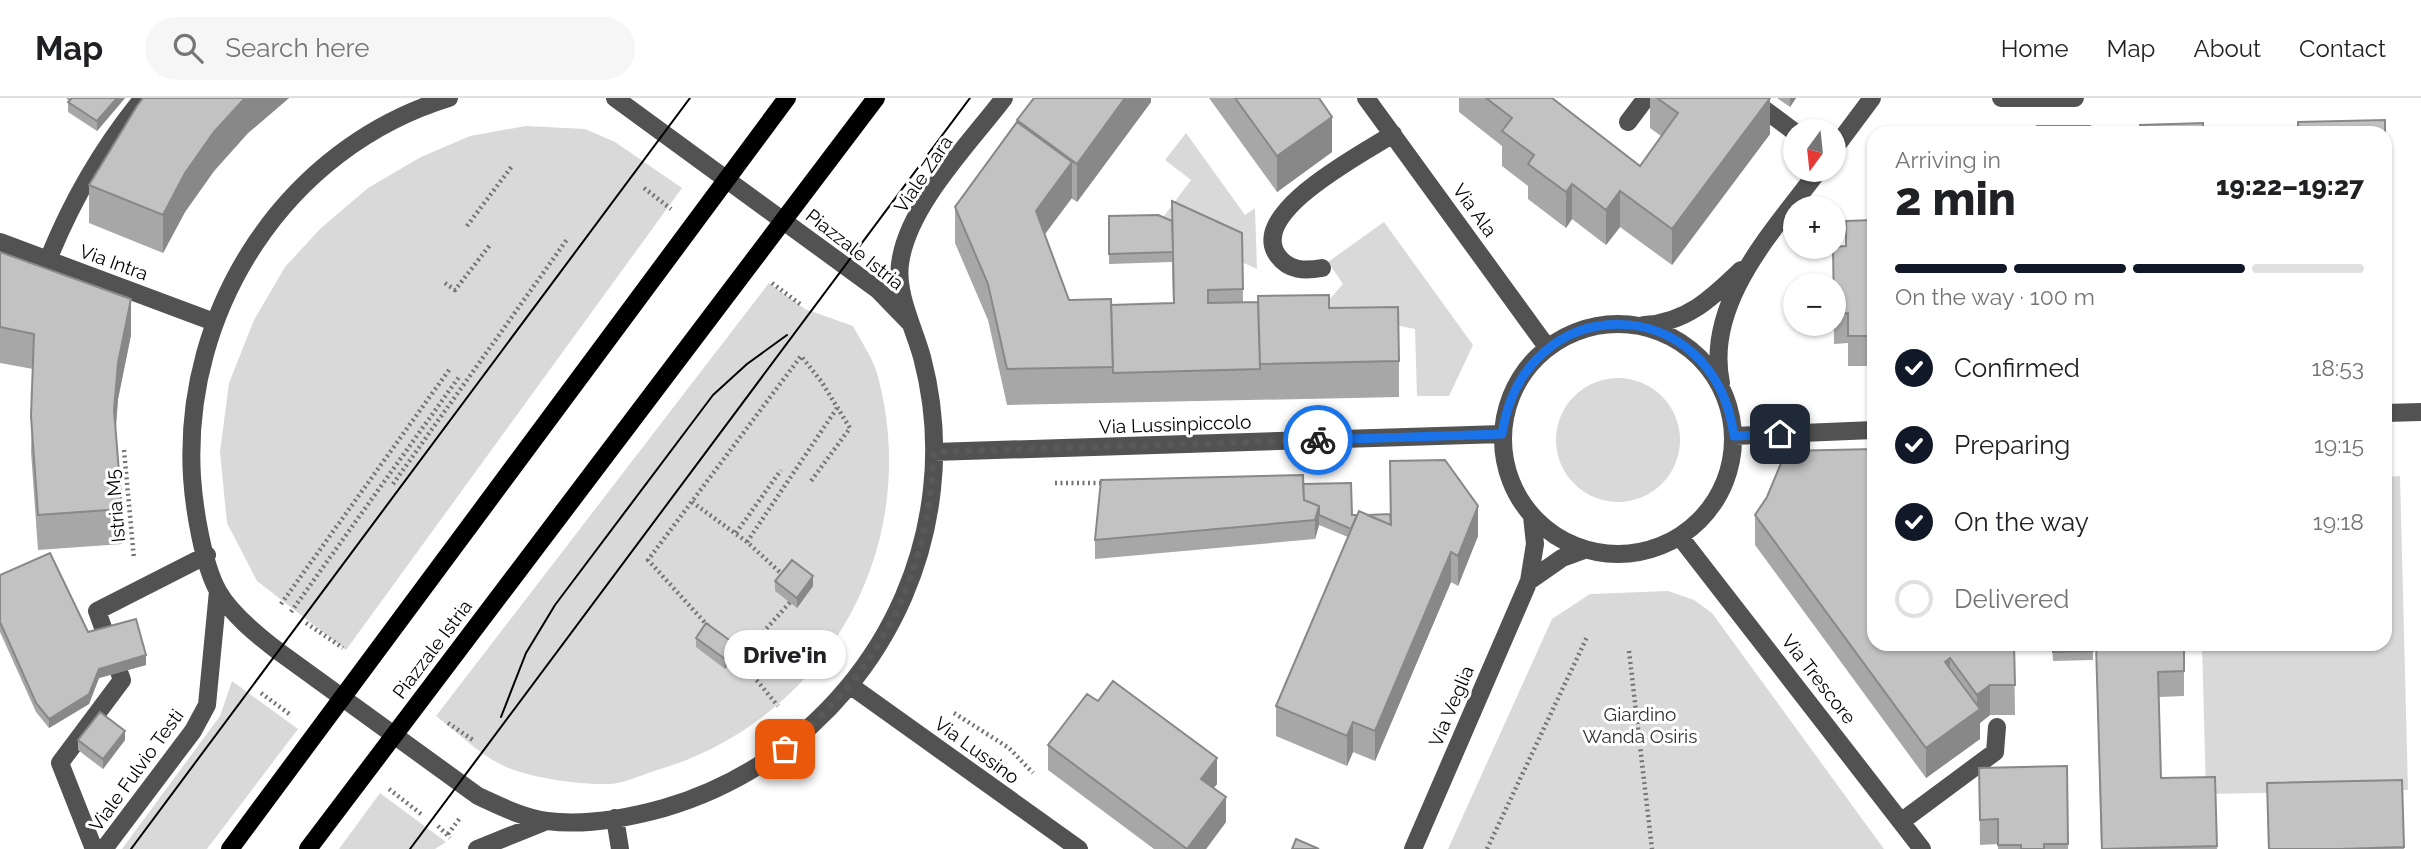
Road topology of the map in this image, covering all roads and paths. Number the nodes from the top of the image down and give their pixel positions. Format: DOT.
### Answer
graph roads {
  1 [pos="143,98"];
  2 [pos="449,98"];
  3 [pos="615,98"];
  4 [pos="787,98"];
  5 [pos="876,98"];
  6 [pos="1004,98"];
  7 [pos="1366,98"];
  8 [pos="1647,98"];
  9 [pos="1749,98"];
  10 [pos="1872,98"];
  11 [pos="2001,98"];
  12 [pos="2075,98"];
  13 [pos="1628,122"];
  14 [pos="1783,123"];
  15 [pos="1846,133"];
  16 [pos="1393,134"];
  17 [pos="512,166"];
  18 [pos="726,179"];
  19 [pos="1810,182"];
  20 [pos="644,188"];
  21 [pos="673,211"];
  22 [pos="783,220"];
  23 [pos="467,226"];
  24 [pos="568,238"];
  25 [pos="0,242"];
  26 [pos="490,245"];
  27 [pos="1762,246"];
  28 [pos="48,260"];
  29 [pos="1322,268"];
  30 [pos="768,281"];
  31 [pos="445,283"];
  32 [pos="800,304"];
  33 [pos="214,322"];
  34 [pos="1616,324"];
  35 [pos="911,325"];
  36 [pos="1547,347"];
  37 [pos="449,370"];
  38 [pos="459,377"];
  39 [pos="1725,395"];
  40 [pos="837,408"];
  41 [pos="2392,412"];
  42 [pos="2421,412"];
  43 [pos="1867,430"];
  44 [pos="1502,434"];
  45 [pos="1734,436"];
  46 [pos="124,450"];
  47 [pos="934,452"];
  48 [pos="781,470"];
  49 [pos="811,481"];
  50 [pos="1055,483"];
  51 [pos="1107,483"];
  52 [pos="393,484"];
  53 [pos="692,502"];
  54 [pos="1532,516"];
  55 [pos="736,533"];
  56 [pos="1680,537"];
  57 [pos="747,542"];
  58 [pos="1584,550"];
  59 [pos="207,555"];
  60 [pos="134,560"];
  61 [pos="1529,581"];
  62 [pos="791,583"];
  63 [pos="218,591"];
  64 [pos="800,592"];
  65 [pos="281,604"];
  66 [pos="291,612"];
  67 [pos="306,623"];
  68 [pos="712,629"];
  69 [pos="1587,637"];
  70 [pos="730,649"];
  71 [pos="345,650"];
  72 [pos="1629,651"];
  73 [pos="739,659"];
  74 [pos="851,686"];
  75 [pos="261,693"];
  76 [pos="342,699"];
  77 [pos="778,706"];
  78 [pos="954,713"];
  79 [pos="293,717"];
  80 [pos="448,723"];
  81 [pos="1997,727"];
  82 [pos="393,736"];
  83 [pos="473,740"];
  84 [pos="1033,773"];
  85 [pos="385,786"];
  86 [pos="421,814"];
  87 [pos="462,816"];
  88 [pos="615,818"];
  89 [pos="547,821"];
  90 [pos="1902,821"];
  91 [pos="438,827"];
  92 [pos="94,849"];
  93 [pos="104,849"];
  94 [pos="230,849"];
  95 [pos="308,849"];
  96 [pos="477,849"];
  97 [pos="620,849"];
  98 [pos="1079,849"];
  99 [pos="1413,849"];
  100 [pos="1487,849"];
  101 [pos="1652,849"];
  102 [pos="1922,849"];
  1 -- 28 [label="street"];
  2 -- 33 [label="street, Piazzale Istria"];
  3 -- 18 [label="street, Piazzale Istria"];
  4 -- 18 [label="main road"];
  5 -- 22 [label="main road"];
  6 -- 35 [label="street, Viale Zara"];
  7 -- 16 [label="street, Via Ala"];
  8 -- 13 [label="street"];
  9 -- 14 [label="street"];
  10 -- 15 [label="street"];
  11 -- 12 [label="street"];
  16 -- 29 [label="street"];
  16 -- 36 [label="street, Via Ala"];
  17 -- 23 [label="path"];
  18 -- 22 [label="street, Piazzale Istria"];
  18 -- 76 [label="main road"];
  19 -- 27 [label="street"];
  20 -- 21 [label="path"];
  22 -- 35 [label="street, Piazzale Istria"];
  22 -- 82 [label="main road, Piazzale Istria"];
  24 -- 52 [label="path"];
  25 -- 28 [label="street, Via Intra"];
  26 -- 31 [label="path"];
  27 -- 34 [label="street"];
  27 -- 39 [label="street"];
  28 -- 33 [label="street, Via Intra"];
  30 -- 32 [label="path"];
  33 -- 59 [label="street, Piazzale Istria"];
  34 -- 36 [label="street"];
  34 -- 39 [label="street"];
  35 -- 47 [label="street, Piazzale Istria"];
  36 -- 44 [label="street"];
  37 -- 65 [label="path"];
  38 -- 66 [label="path"];
  39 -- 45 [label="street"];
  40 -- 49 [label="path"];
  40 -- 53 [label="path"];
  40 -- 57 [label="path"];
  41 -- 42 [label="street"];
  43 -- 45 [label="street"];
  44 -- 47 [label="street, Via Lussinpiccolo"];
  44 -- 54 [label="street"];
  45 -- 56 [label="street"];
  46 -- 60 [label="path, Istria M5"];
  47 -- 74 [label="street, Piazzale Istria"];
  48 -- 55 [label="path"];
  50 -- 51 [label="path"];
  53 -- 55 [label="path"];
  53 -- 68 [label="path"];
  54 -- 58 [label="street"];
  54 -- 61 [label="street, Via Veglia"];
  55 -- 57 [label="path"];
  56 -- 58 [label="street"];
  56 -- 90 [label="street, Via Trescore"];
  57 -- 62 [label="path"];
  58 -- 61 [label="street"];
  59 -- 63 [label="street, Piazzale Istria"];
  59 -- 92 [label="street"];
  61 -- 99 [label="street, Via Veglia"];
  63 -- 76 [label="street, Piazzale Istria"];
  63 -- 93 [label="street, Viale Fulvio Testi"];
  64 -- 73 [label="path"];
  67 -- 71 [label="path"];
  69 -- 100 [label="path"];
  70 -- 73 [label="path"];
  72 -- 101 [label="path"];
  73 -- 77 [label="path"];
  74 -- 88 [label="street, Piazzale Istria"];
  74 -- 98 [label="street, Via Lussino"];
  75 -- 79 [label="path"];
  76 -- 82 [label="street, Piazzale Istria"];
  76 -- 94 [label="main road"];
  78 -- 84 [label="path"];
  80 -- 83 [label="path"];
  81 -- 90 [label="street"];
  82 -- 89 [label="street, Piazzale Istria"];
  82 -- 95 [label="main road"];
  85 -- 86 [label="path"];
  87 -- 91 [label="path"];
  88 -- 89 [label="street, Piazzale Istria"];
  88 -- 97 [label="street"];
  89 -- 96 [label="street"];
  90 -- 102 [label="street, Via Trescore"];
}
